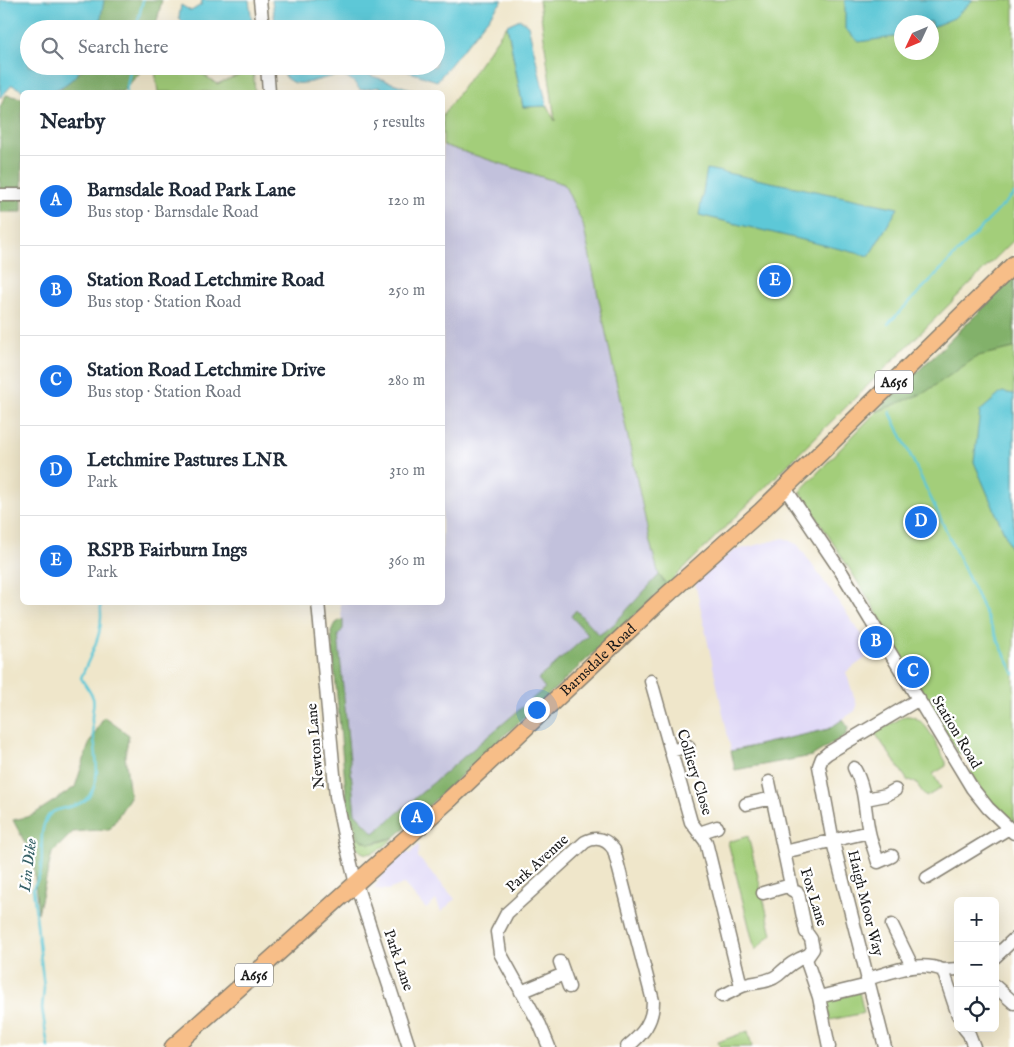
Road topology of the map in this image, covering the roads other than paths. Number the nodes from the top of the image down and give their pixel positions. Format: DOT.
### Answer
graph roads {
  1 [pos="260,0"];
  2 [pos="262,20"];
  3 [pos="268,75"];
  4 [pos="270,90"];
  5 [pos="0,195"];
  6 [pos="20,195"];
  7 [pos="1014,264"];
  8 [pos="785,488"];
  9 [pos="318,605"];
  10 [pos="651,681"];
  11 [pos="919,699"];
  12 [pos="688,746"];
  13 [pos="671,751"];
  14 [pos="854,768"];
  15 [pos="769,782"];
  16 [pos="895,790"];
  17 [pos="773,798"];
  18 [pos="866,798"];
  19 [pos="746,804"];
  20 [pos="718,827"];
  21 [pos="1011,830"];
  22 [pos="869,832"];
  23 [pos="698,833"];
  24 [pos="833,842"];
  25 [pos="784,852"];
  26 [pos="892,856"];
  27 [pos="927,878"];
  28 [pos="356,884"];
  29 [pos="792,885"];
  30 [pos="763,892"];
  31 [pos="892,925"];
  32 [pos="1014,939"];
  33 [pos="999,953"];
  34 [pos="808,955"];
  35 [pos="912,966"];
  36 [pos="954,969"];
  37 [pos="943,970"];
  38 [pos="868,982"];
  39 [pos="741,986"];
  40 [pos="569,987"];
  41 [pos="996,987"];
  42 [pos="521,992"];
  43 [pos="722,996"];
  44 [pos="819,997"];
  45 [pos="954,1003"];
  46 [pos="1014,1003"];
  47 [pos="967,1032"];
  48 [pos="173,1047"];
  49 [pos="409,1047"];
  50 [pos="549,1047"];
  51 [pos="627,1047"];
  52 [pos="829,1047"];
  53 [pos="885,1047"];
  54 [pos="972,1047"];
  1 -- 2 [label="street"];
  3 -- 4 [label="street"];
  5 -- 6 [label="street"];
  7 -- 8 [label="main road, Barnsdale Road / A656"];
  8 -- 11 [label="street, Station Road"];
  8 -- 28 [label="main road, Barnsdale Road / A656"];
  9 -- 28 [label="street, Newton Lane"];
  10 -- 13 [label="street, Colliery Close"];
  11 -- 21 [label="street, Station Road"];
  11 -- 24 [label="street, Haigh Moor Way"];
  12 -- 13 [label="street"];
  13 -- 23 [label="street, Colliery Close"];
  14 -- 18 [label="street"];
  15 -- 17 [label="street"];
  16 -- 18 [label="street"];
  17 -- 19 [label="street"];
  17 -- 25 [label="street"];
  18 -- 22 [label="street"];
  20 -- 23 [label="street"];
  21 -- 27 [label="street"];
  22 -- 24 [label="street, Fox Lane"];
  22 -- 26 [label="street"];
  23 -- 39 [label="street, Colliery Close"];
  24 -- 25 [label="street, Fox Lane"];
  24 -- 38 [label="street, Haigh Moor Way"];
  25 -- 29 [label="street, Fox Lane"];
  28 -- 48 [label="main road, Barnsdale Road / A656"];
  28 -- 49 [label="street, Park Lane"];
  29 -- 30 [label="street"];
  29 -- 34 [label="street, Fox Lane"];
  31 -- 35 [label="street"];
  32 -- 33 [label="street"];
  34 -- 39 [label="street"];
  34 -- 44 [label="street, Fox Lane"];
  35 -- 37 [label="street"];
  35 -- 38 [label="street"];
  36 -- 37 [label="street"];
  37 -- 45 [label="street"];
  38 -- 44 [label="street"];
  38 -- 53 [label="street, Haigh Moor Way"];
  39 -- 43 [label="street"];
  40 -- 42 [label="street"];
  41 -- 46 [label="street"];
  42 -- 50 [label="street, Park Avenue"];
  42 -- 51 [label="street, Park Avenue"];
  44 -- 52 [label="street, Fox Lane"];
  47 -- 54 [label="street"];
}
